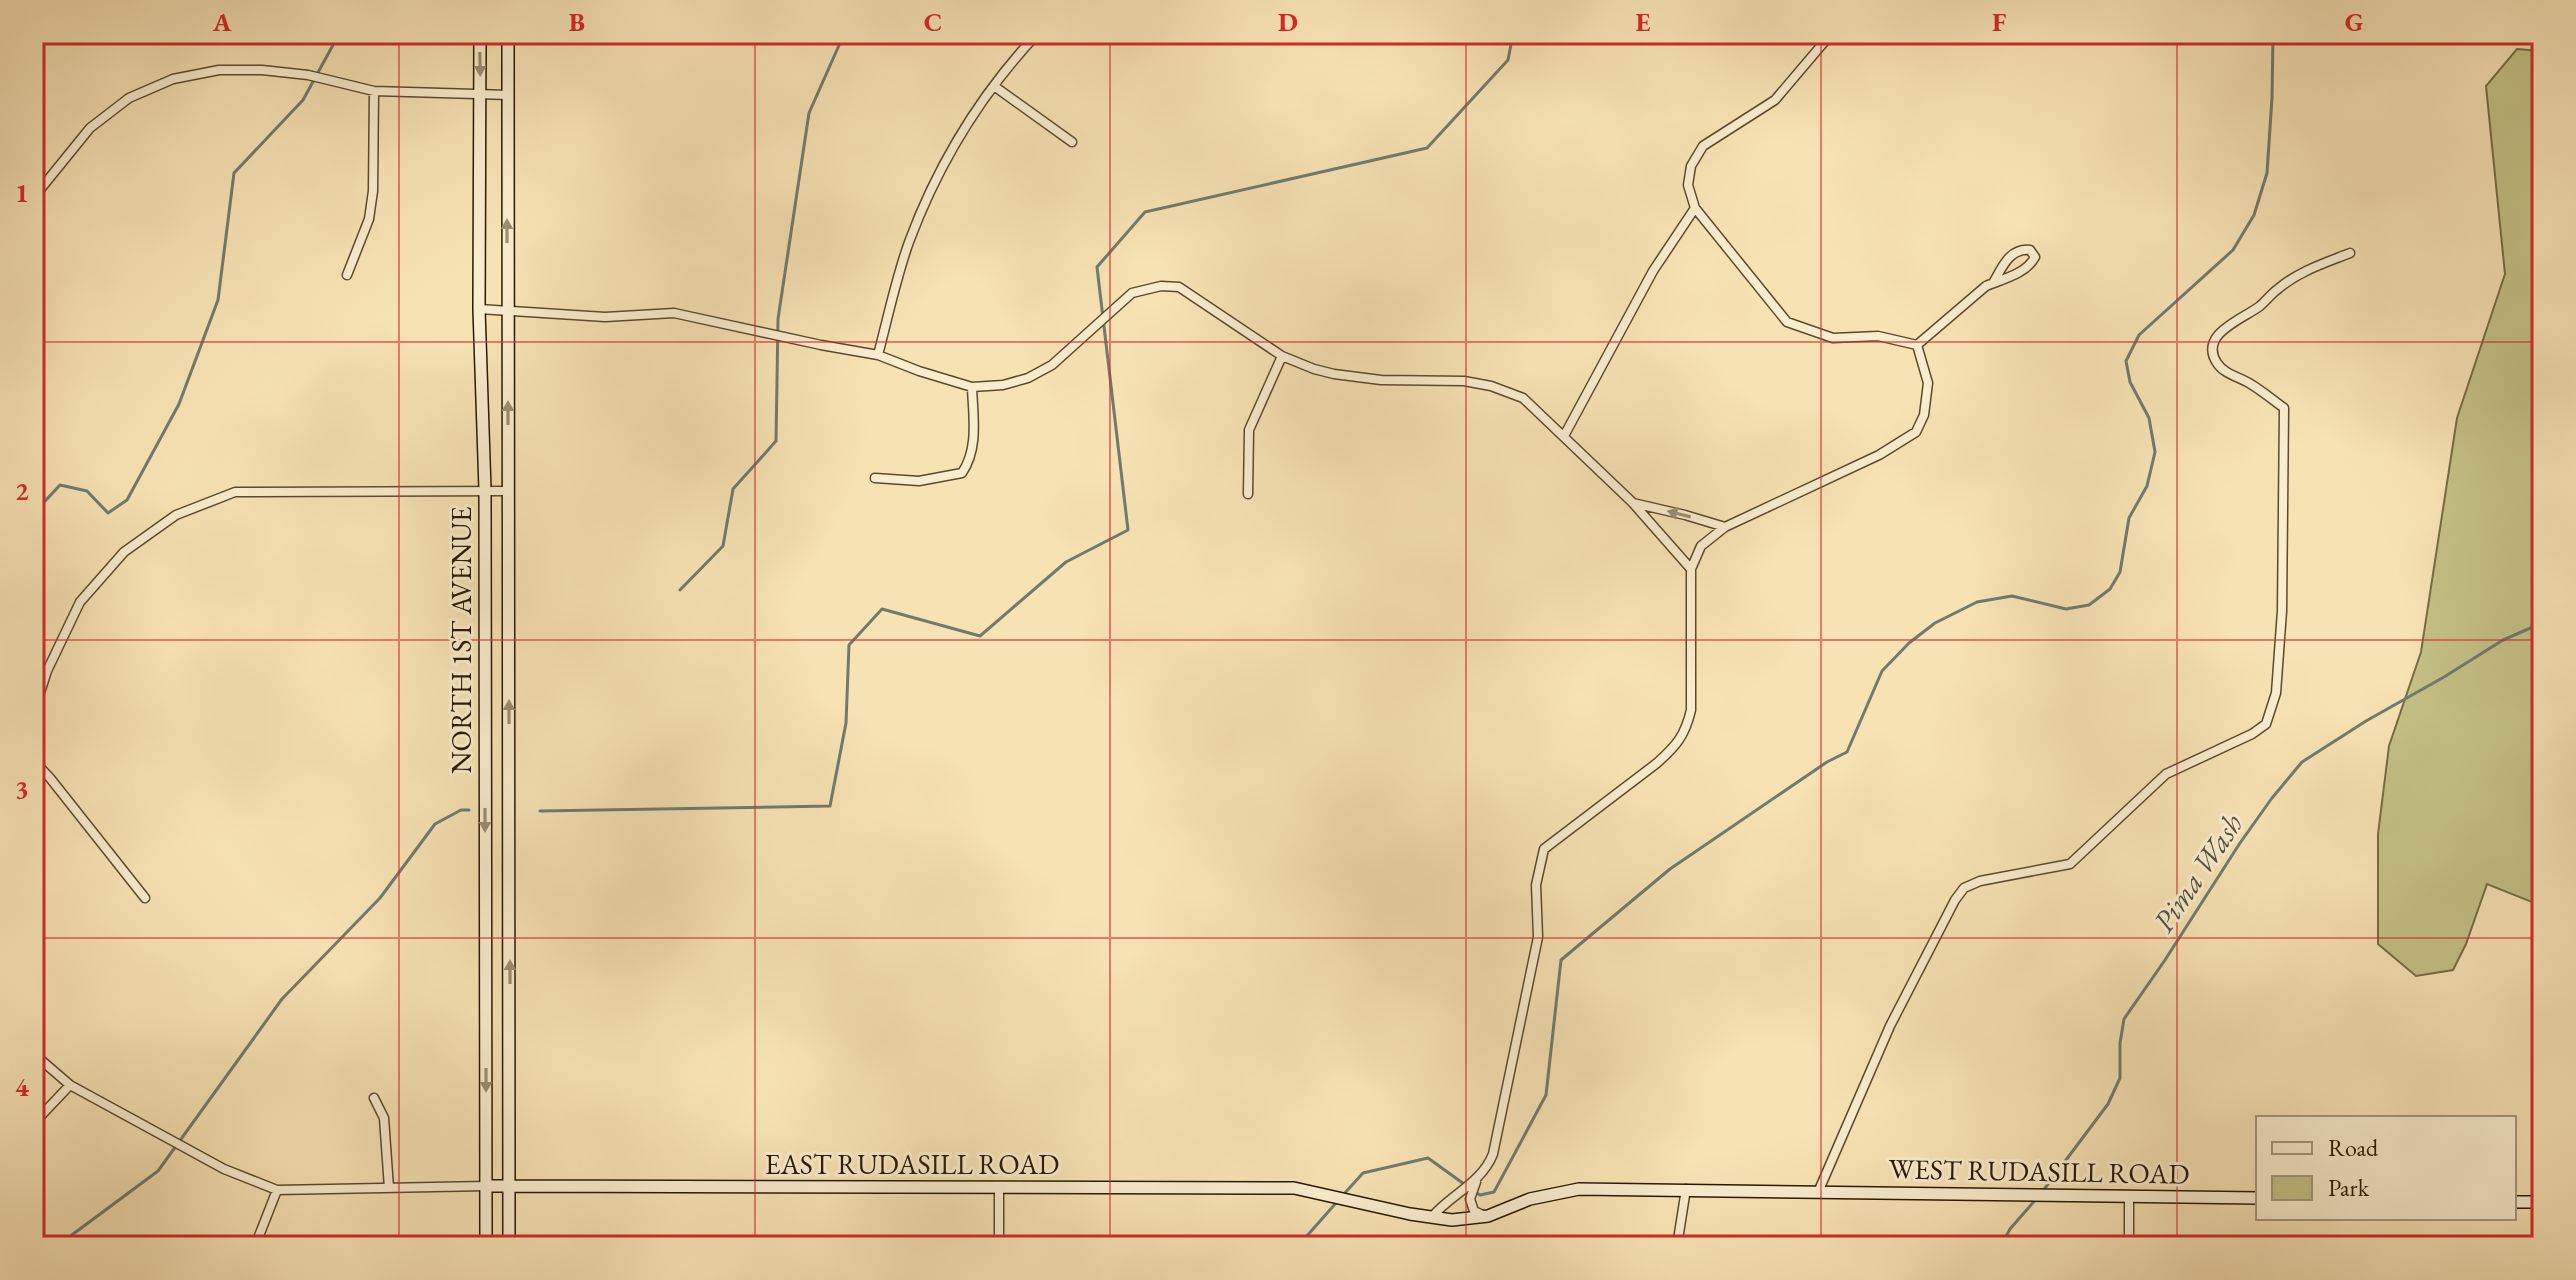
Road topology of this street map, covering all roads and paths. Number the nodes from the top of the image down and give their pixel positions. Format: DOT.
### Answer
graph roads {
  1 [pos="480,34"];
  2 [pos="508,34"];
  3 [pos="1037,34"];
  4 [pos="1831,34"];
  5 [pos="994,86"];
  6 [pos="374,91"];
  7 [pos="481,95"];
  8 [pos="509,95"];
  9 [pos="1072,142"];
  10 [pos="34,197"];
  11 [pos="1695,208"];
  12 [pos="2350,253"];
  13 [pos="347,275"];
  14 [pos="1993,283"];
  15 [pos="479,309"];
  16 [pos="508,309"];
  17 [pos="1917,345"];
  18 [pos="878,355"];
  19 [pos="1282,356"];
  20 [pos="972,387"];
  21 [pos="1564,436"];
  22 [pos="875,478"];
  23 [pos="485,490"];
  24 [pos="509,491"];
  25 [pos="1248,494"];
  26 [pos="1632,502"];
  27 [pos="1725,527"];
  28 [pos="1691,569"];
  29 [pos="34,711"];
  30 [pos="34,761"];
  31 [pos="145,898"];
  32 [pos="34,1054"];
  33 [pos="70,1085"];
  34 [pos="374,1098"];
  35 [pos="34,1123"];
  36 [pos="1480,1175"];
  37 [pos="486,1186"];
  38 [pos="510,1187"];
  39 [pos="389,1188"];
  40 [pos="999,1188"];
  41 [pos="1686,1189"];
  42 [pos="277,1190"];
  43 [pos="1819,1190"];
  44 [pos="2129,1197"];
  45 [pos="2256,1198"];
  46 [pos="2516,1202"];
  47 [pos="2542,1202"];
  48 [pos="1486,1216"];
  49 [pos="1432,1217"];
  50 [pos="256,1245"];
  51 [pos="486,1246"];
  52 [pos="509,1246"];
  53 [pos="999,1246"];
  54 [pos="1677,1246"];
  55 [pos="2129,1246"];
  1 -- 7 [label="main road, NORTH 1ST AVENUE, one-way"];
  2 -- 8 [label="main road, NORTH 1ST AVENUE"];
  3 -- 5 [label="street"];
  4 -- 11 [label="street"];
  5 -- 9 [label="street"];
  5 -- 18 [label="street"];
  6 -- 7 [label="street"];
  6 -- 10 [label="street"];
  6 -- 13 [label="street"];
  7 -- 8 [label="street"];
  7 -- 15 [label="main road, NORTH 1ST AVENUE"];
  16 -- 8 [label="main road, NORTH 1ST AVENUE, one-way"];
  11 -- 17 [label="street"];
  11 -- 21 [label="street"];
  12 -- 43 [label="street"];
  14 -- 14 [label="street"];
  14 -- 17 [label="street"];
  15 -- 16 [label="street"];
  15 -- 23 [label="main road, NORTH 1ST AVENUE"];
  16 -- 18 [label="street"];
  24 -- 16 [label="main road, NORTH 1ST AVENUE, one-way"];
  17 -- 27 [label="street"];
  18 -- 20 [label="street"];
  19 -- 20 [label="street"];
  19 -- 21 [label="street"];
  19 -- 25 [label="street"];
  20 -- 22 [label="street"];
  21 -- 26 [label="street"];
  23 -- 24 [label="street"];
  23 -- 29 [label="street"];
  23 -- 37 [label="main road, NORTH 1ST AVENUE, one-way"];
  38 -- 24 [label="main road, NORTH 1ST AVENUE, one-way"];
  27 -- 26 [label="street, one-way"];
  26 -- 28 [label="street"];
  27 -- 28 [label="street"];
  28 -- 36 [label="street"];
  30 -- 31 [label="street"];
  32 -- 33 [label="street, EAST RUDASILL ROAD"];
  33 -- 35 [label="street"];
  33 -- 42 [label="street, EAST RUDASILL ROAD"];
  34 -- 39 [label="street"];
  36 -- 48 [label="street"];
  36 -- 49 [label="street"];
  37 -- 38 [label="main road, EAST RUDASILL ROAD"];
  37 -- 39 [label="street, EAST RUDASILL ROAD"];
  37 -- 51 [label="main road, NORTH 1ST AVENUE"];
  38 -- 40 [label="main road, EAST RUDASILL ROAD"];
  38 -- 52 [label="main road, NORTH 1ST AVENUE"];
  39 -- 42 [label="street, EAST RUDASILL ROAD"];
  40 -- 49 [label="main road, EAST RUDASILL ROAD"];
  40 -- 53 [label="street"];
  41 -- 43 [label="main road, EAST RUDASILL ROAD"];
  41 -- 48 [label="main road, EAST RUDASILL ROAD"];
  41 -- 54 [label="street"];
  42 -- 50 [label="street"];
  43 -- 44 [label="main road, WEST RUDASILL ROAD"];
  44 -- 45 [label="main road, WEST RUDASILL ROAD"];
  44 -- 55 [label="street"];
  46 -- 47 [label="main road"];
  48 -- 49 [label="main road, EAST RUDASILL ROAD"];
}
